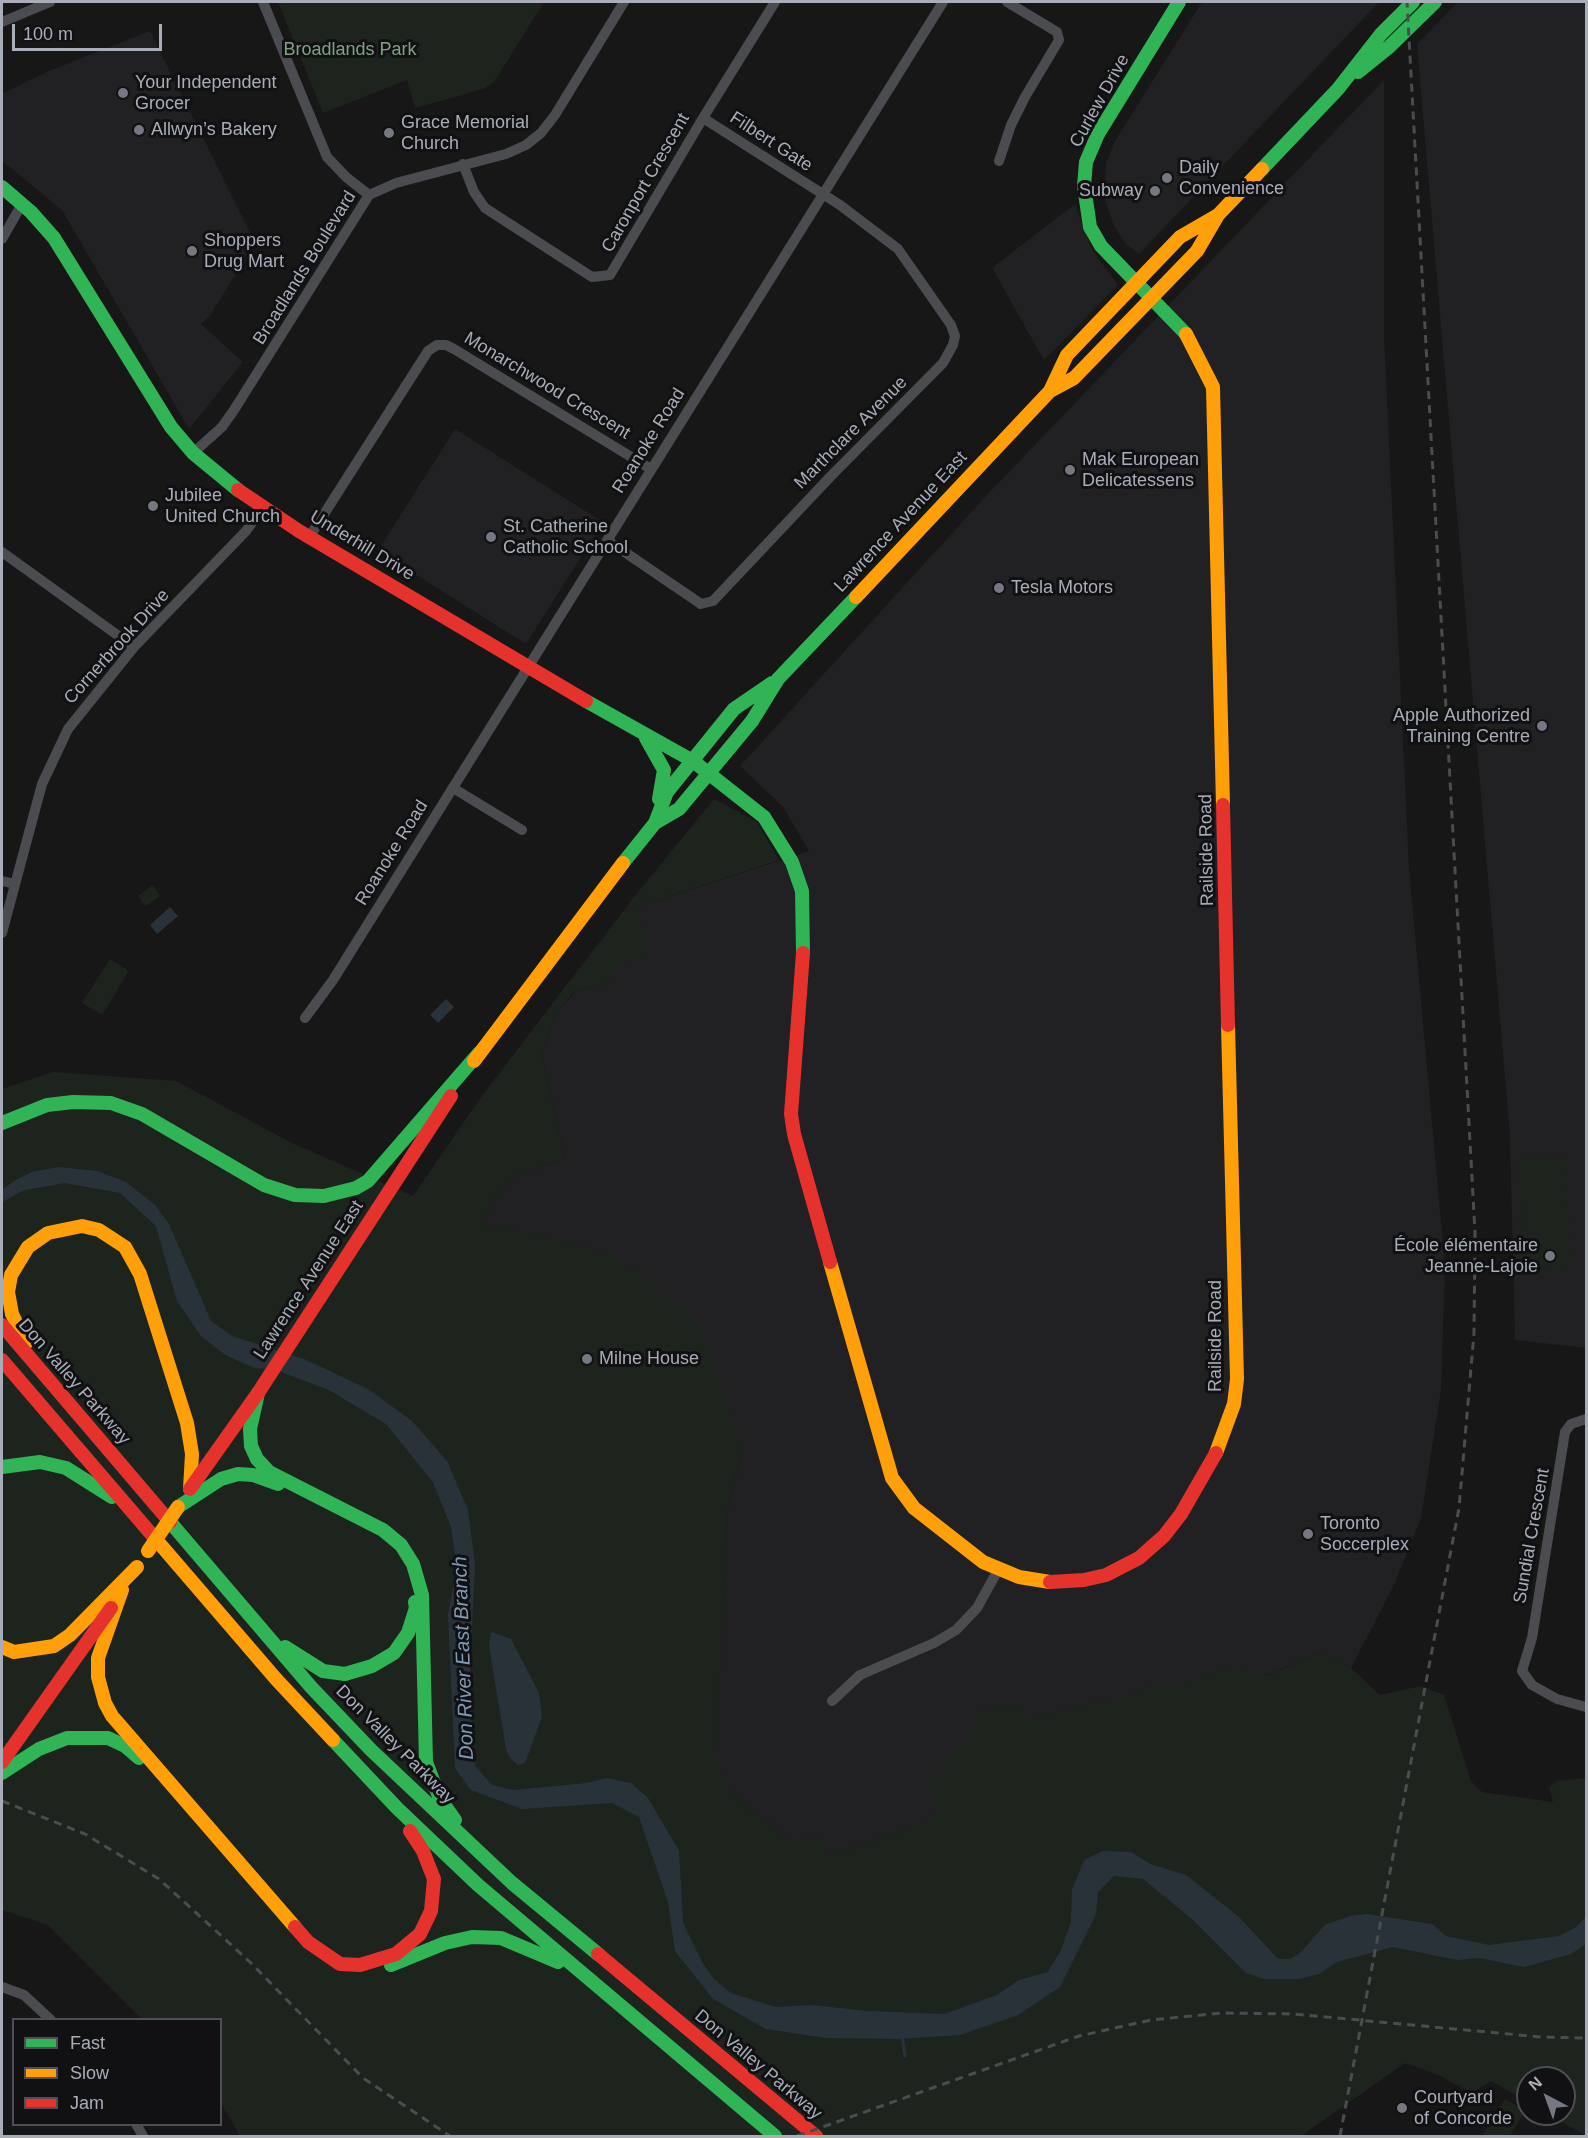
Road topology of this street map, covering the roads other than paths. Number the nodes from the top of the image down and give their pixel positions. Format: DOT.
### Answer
graph roads {
  1 [pos="50,2"];
  2 [pos="263,2"];
  3 [pos="624,2"];
  4 [pos="775,2"];
  5 [pos="943,2"];
  6 [pos="1007,2"];
  7 [pos="1179,2"];
  8 [pos="1413,2"];
  9 [pos="1435,2"];
  10 [pos="31,5"];
  11 [pos="2,22"];
  12 [pos="1338,89"];
  13 [pos="703,118"];
  14 [pos="999,161"];
  15 [pos="463,164"];
  16 [pos="2,187"];
  17 [pos="821,194"];
  18 [pos="369,195"];
  19 [pos="22,204"];
  20 [pos="1218,215"];
  21 [pos="2,239"];
  22 [pos="1136,283"];
  23 [pos="1151,298"];
  24 [pos="1050,391"];
  25 [pos="193,453"];
  26 [pos="651,469"];
  27 [pos="263,507"];
  28 [pos="310,536"];
  29 [pos="607,540"];
  30 [pos="2,552"];
  31 [pos="134,647"];
  32 [pos="528,666"];
  33 [pos="778,679"];
  34 [pos="645,736"];
  35 [pos="693,761"];
  36 [pos="710,773"];
  37 [pos="453,788"];
  38 [pos="655,823"];
  39 [pos="522,830"];
  40 [pos="2,881"];
  41 [pos="15,884"];
  42 [pos="2,933"];
  43 [pos="305,1018"];
  44 [pos="479,1053"];
  45 [pos="2,1122"];
  46 [pos="2,1325"];
  47 [pos="2,1360"];
  48 [pos="42,1372"];
  49 [pos="258,1393"];
  50 [pos="1587,1419"];
  51 [pos="2,1467"];
  52 [pos="189,1491"];
  53 [pos="129,1507"];
  54 [pos="178,1507"];
  55 [pos="137,1568"];
  56 [pos="998,1570"];
  57 [pos="123,1590"];
  58 [pos="272,1640"];
  59 [pos="2,1647"];
  60 [pos="832,1701"];
  61 [pos="1587,1707"];
  62 [pos="2,1762"];
  63 [pos="2,1773"];
  64 [pos="397,1808"];
  65 [pos="474,1847"];
  66 [pos="575,1969"];
  67 [pos="2,1988"];
  68 [pos="50,2018"];
  69 [pos="775,2136"];
  70 [pos="816,2136"];
  1 -- 10 [label="street"];
  2 -- 18 [label="street"];
  3 -- 15 [label="street, Broadlands Boulevard"];
  4 -- 13 [label="street, Caronport Crescent"];
  5 -- 17 [label="street, Roanoke Road"];
  6 -- 14 [label="street"];
  7 -- 22 [label="main road, Curlew Drive"];
  8 -- 12 [label="main road, Lawrence Avenue East"];
  9 -- 12 [label="main road, Lawrence Avenue East"];
  10 -- 11 [label="street"];
  12 -- 20 [label="main road, Lawrence Avenue East"];
  13 -- 15 [label="street, Caronport Crescent"];
  13 -- 17 [label="street, Filbert Gate"];
  15 -- 18 [label="street, Broadlands Boulevard"];
  16 -- 19 [label="main road, Underhill Drive"];
  17 -- 26 [label="street, Roanoke Road"];
  17 -- 29 [label="street, Marthclare Avenue"];
  18 -- 25 [label="street, Broadlands Boulevard"];
  19 -- 21 [label="street"];
  19 -- 25 [label="main road, Underhill Drive"];
  20 -- 22 [label="main road, Lawrence Avenue East"];
  20 -- 23 [label="main road, Lawrence Avenue East"];
  22 -- 23 [label="main road, Railside Road"];
  22 -- 24 [label="main road, Lawrence Avenue East"];
  23 -- 24 [label="main road, Lawrence Avenue East"];
  23 -- 56 [label="main road, Railside Road"];
  24 -- 33 [label="main road, Lawrence Avenue East"];
  25 -- 27 [label="main road, Underhill Drive"];
  26 -- 28 [label="street, Monarchwood Crescent"];
  26 -- 29 [label="street, Roanoke Road"];
  27 -- 28 [label="main road, Underhill Drive"];
  27 -- 31 [label="street, Cornerbrook Drive"];
  28 -- 32 [label="main road, Underhill Drive"];
  29 -- 32 [label="street, Roanoke Road"];
  30 -- 31 [label="street"];
  31 -- 41 [label="street, Cornerbrook Drive"];
  32 -- 34 [label="main road, Underhill Drive"];
  32 -- 37 [label="street, Roanoke Road"];
  33 -- 35 [label="main road, Lawrence Avenue East"];
  33 -- 36 [label="main road, Lawrence Avenue East"];
  34 -- 35 [label="main road, Underhill Drive"];
  34 -- 38 [label="main road"];
  35 -- 36 [label="main road, Underhill Drive"];
  35 -- 38 [label="main road, Lawrence Avenue East"];
  36 -- 38 [label="main road, Lawrence Avenue East"];
  36 -- 56 [label="main road, Railside Road"];
  37 -- 39 [label="street"];
  37 -- 43 [label="street, Roanoke Road"];
  38 -- 44 [label="main road, Lawrence Avenue East"];
  40 -- 41 [label="street"];
  41 -- 42 [label="street, Cornerbrook Drive"];
  44 -- 45 [label="main road"];
  44 -- 49 [label="main road, Lawrence Avenue East"];
  46 -- 48 [label="main road, Don Valley Parkway"];
  47 -- 53 [label="main road"];
  48 -- 52 [label="main road"];
  48 -- 58 [label="main road, Don Valley Parkway"];
  49 -- 52 [label="main road, Lawrence Avenue East"];
  49 -- 65 [label="main road"];
  50 -- 61 [label="street, Sundial Crescent"];
  51 -- 53 [label="main road"];
  52 -- 54 [label="main road, Lawrence Avenue East"];
  53 -- 64 [label="main road"];
  54 -- 55 [label="main road, Lawrence Avenue East, bridge"];
  54 -- 58 [label="main road"];
  55 -- 57 [label="main road, Lawrence Avenue East"];
  55 -- 59 [label="main road"];
  56 -- 60 [label="street"];
  57 -- 62 [label="main road, Lawrence Avenue East"];
  57 -- 64 [label="main road"];
  58 -- 65 [label="main road, Don Valley Parkway"];
  63 -- 66 [label="main road"];
  64 -- 66 [label="main road"];
  65 -- 70 [label="main road, Don Valley Parkway"];
  66 -- 69 [label="main road"];
  67 -- 68 [label="street"];
}
